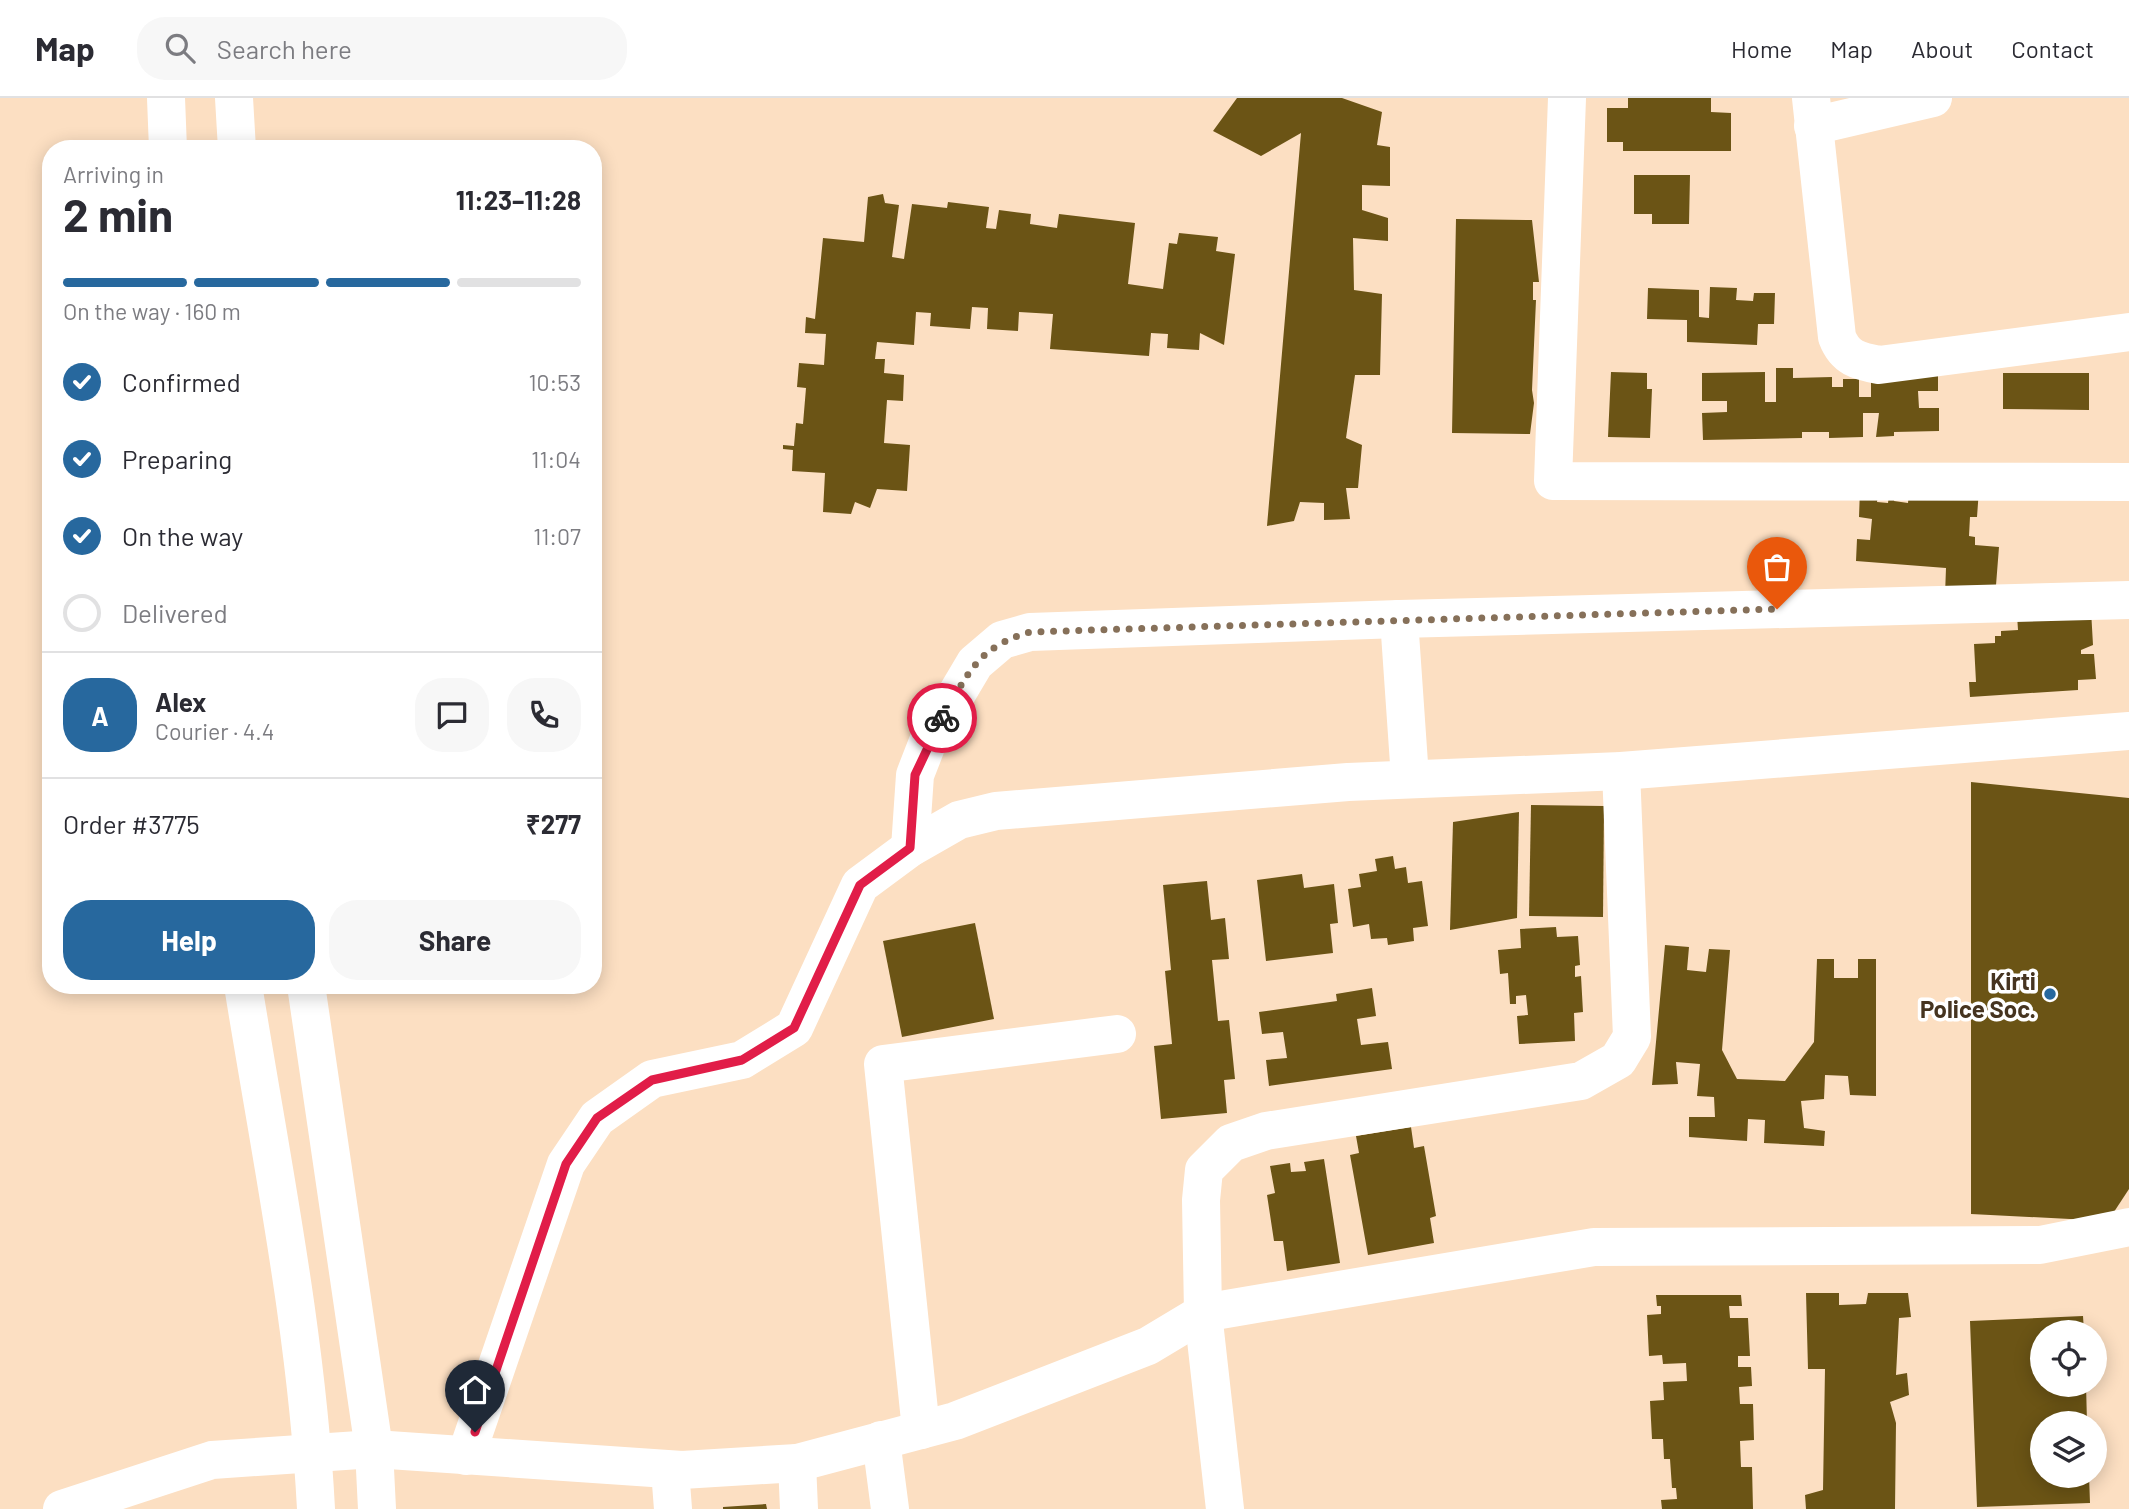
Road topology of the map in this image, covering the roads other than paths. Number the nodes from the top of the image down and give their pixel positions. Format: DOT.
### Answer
graph roads {
  1 [pos="166,98"];
  2 [pos="234,98"];
  3 [pos="1567,98"];
  4 [pos="1933,98"];
  5 [pos="1812,112"];
  6 [pos="168,140"];
  7 [pos="236,140"];
  8 [pos="2129,332"];
  9 [pos="2129,482"];
  10 [pos="2129,600"];
  11 [pos="1399,618"];
  12 [pos="2129,731"];
  13 [pos="1621,771"];
  14 [pos="1410,778"];
  15 [pos="910,848"];
  16 [pos="244,994"];
  17 [pos="307,994"];
  18 [pos="1117,1034"];
  19 [pos="2129,1227"];
  20 [pos="1203,1313"];
  21 [pos="921,1430"];
  22 [pos="881,1440"];
  23 [pos="374,1449"];
  24 [pos="313,1453"];
  25 [pos="466,1456"];
  26 [pos="797,1463"];
  27 [pos="670,1470"];
  28 [pos="62,1509"];
  29 [pos="316,1509"];
  30 [pos="377,1509"];
  31 [pos="673,1509"];
  32 [pos="799,1509"];
  33 [pos="890,1509"];
  34 [pos="1225,1509"];
  1 -- 6 [label="street"];
  2 -- 7 [label="street"];
  3 -- 9 [label="street"];
  4 -- 5 [label="street"];
  5 -- 8 [label="street"];
  10 -- 11 [label="street"];
  11 -- 14 [label="street"];
  11 -- 15 [label="street"];
  12 -- 13 [label="street"];
  13 -- 14 [label="street"];
  13 -- 20 [label="street"];
  14 -- 15 [label="street"];
  15 -- 25 [label="street"];
  16 -- 24 [label="street"];
  17 -- 23 [label="street"];
  18 -- 21 [label="street"];
  19 -- 20 [label="street"];
  20 -- 21 [label="street"];
  20 -- 34 [label="street"];
  21 -- 22 [label="street"];
  22 -- 26 [label="street"];
  22 -- 33 [label="street"];
  23 -- 24 [label="street"];
  23 -- 25 [label="street"];
  23 -- 30 [label="street"];
  24 -- 28 [label="street"];
  24 -- 29 [label="street"];
  25 -- 27 [label="street"];
  26 -- 27 [label="street"];
  26 -- 32 [label="street"];
  27 -- 31 [label="street"];
}
